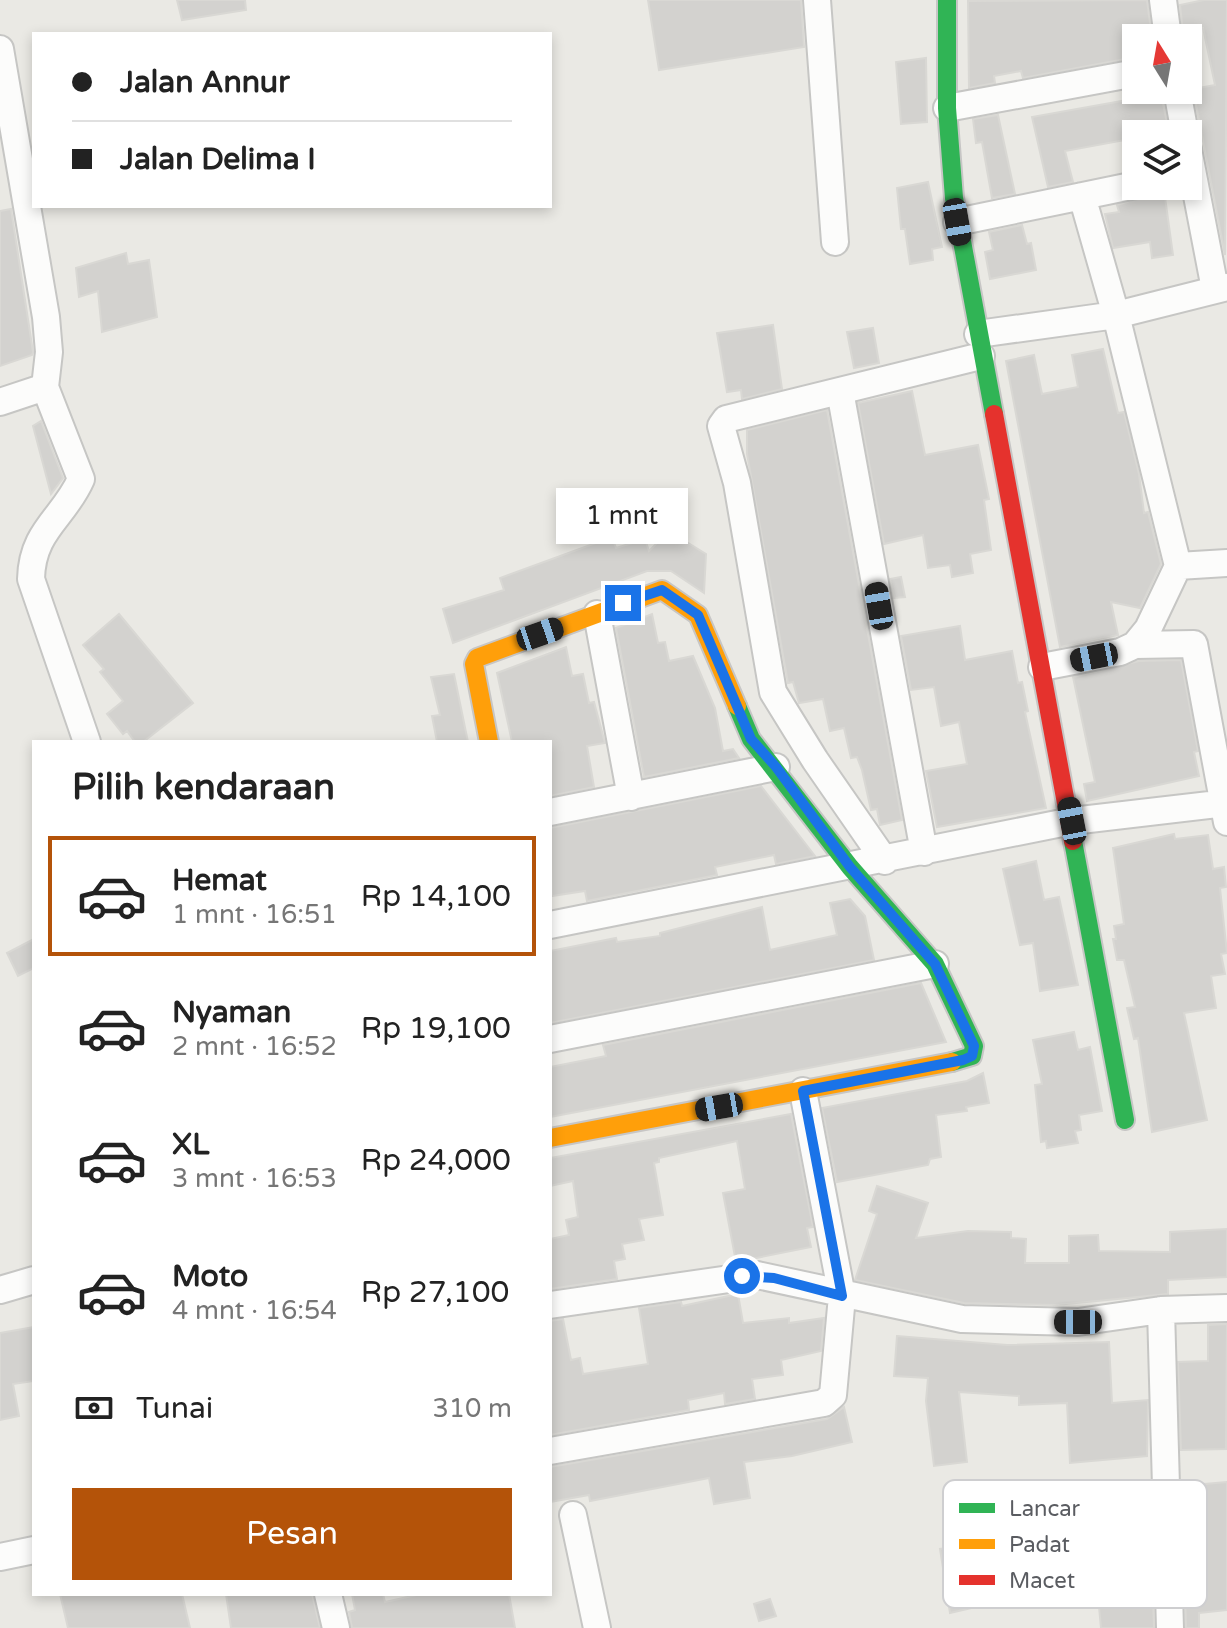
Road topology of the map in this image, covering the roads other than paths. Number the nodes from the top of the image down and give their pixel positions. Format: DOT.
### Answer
graph roads {
  1 [pos="817,0"];
  2 [pos="947,0"];
  3 [pos="1163,0"];
  4 [pos="1166,24"];
  5 [pos="0,49"];
  6 [pos="1122,76"];
  7 [pos="947,108"];
  8 [pos="1122,188"];
  9 [pos="1082,196"];
  10 [pos="1199,200"];
  11 [pos="957,222"];
  12 [pos="835,242"];
  13 [pos="1221,288"];
  14 [pos="1116,315"];
  15 [pos="980,345"];
  16 [pos="47,382"];
  17 [pos="840,391"];
  18 [pos="0,402"];
  19 [pos="1227,563"];
  20 [pos="1178,566"];
  21 [pos="597,614"];
  22 [pos="1135,645"];
  23 [pos="1042,667"];
  24 [pos="86,740"];
  25 [pos="489,740"];
  26 [pos="776,767"];
  27 [pos="631,797"];
  28 [pos="1226,809"];
  29 [pos="552,812"];
  30 [pos="1072,821"];
  31 [pos="924,852"];
  32 [pos="885,861"];
  33 [pos="850,867"];
  34 [pos="552,925"];
  35 [pos="935,964"];
  36 [pos="552,1039"];
  37 [pos="803,1091"];
  38 [pos="1125,1120"];
  39 [pos="552,1138"];
  40 [pos="32,1281"];
  41 [pos="0,1290"];
  42 [pos="842,1296"];
  43 [pos="552,1305"];
  44 [pos="1227,1308"];
  45 [pos="1161,1310"];
  46 [pos="552,1451"];
  47 [pos="1166,1480"];
  48 [pos="573,1515"];
  49 [pos="32,1550"];
  50 [pos="0,1557"];
  51 [pos="328,1596"];
  52 [pos="1169,1608"];
  53 [pos="336,1628"];
  54 [pos="597,1628"];
  55 [pos="1170,1628"];
  1 -- 12 [label="street"];
  2 -- 7 [label="street"];
  3 -- 4 [label="street"];
  5 -- 16 [label="street"];
  6 -- 7 [label="street"];
  7 -- 11 [label="street"];
  8 -- 9 [label="street"];
  9 -- 11 [label="street"];
  9 -- 14 [label="street"];
  10 -- 13 [label="street"];
  11 -- 15 [label="street"];
  13 -- 14 [label="street"];
  14 -- 15 [label="street"];
  14 -- 20 [label="street"];
  15 -- 17 [label="street"];
  15 -- 23 [label="street"];
  16 -- 18 [label="street"];
  16 -- 24 [label="street"];
  17 -- 31 [label="street"];
  17 -- 32 [label="street"];
  19 -- 20 [label="street"];
  20 -- 22 [label="street"];
  21 -- 25 [label="street"];
  21 -- 26 [label="street"];
  21 -- 27 [label="street"];
  22 -- 23 [label="street"];
  22 -- 28 [label="street"];
  23 -- 30 [label="street"];
  26 -- 27 [label="street"];
  26 -- 33 [label="street"];
  27 -- 29 [label="street"];
  28 -- 30 [label="street"];
  30 -- 31 [label="street"];
  30 -- 38 [label="street"];
  31 -- 32 [label="street"];
  32 -- 33 [label="street"];
  33 -- 34 [label="street"];
  33 -- 35 [label="street"];
  35 -- 36 [label="street"];
  35 -- 37 [label="street"];
  37 -- 39 [label="street"];
  37 -- 42 [label="street"];
  40 -- 41 [label="street"];
  42 -- 43 [label="street"];
  42 -- 45 [label="street"];
  42 -- 46 [label="street"];
  44 -- 45 [label="street"];
  45 -- 47 [label="street"];
  48 -- 54 [label="street"];
  49 -- 50 [label="street"];
  51 -- 53 [label="street"];
  52 -- 55 [label="street"];
}
